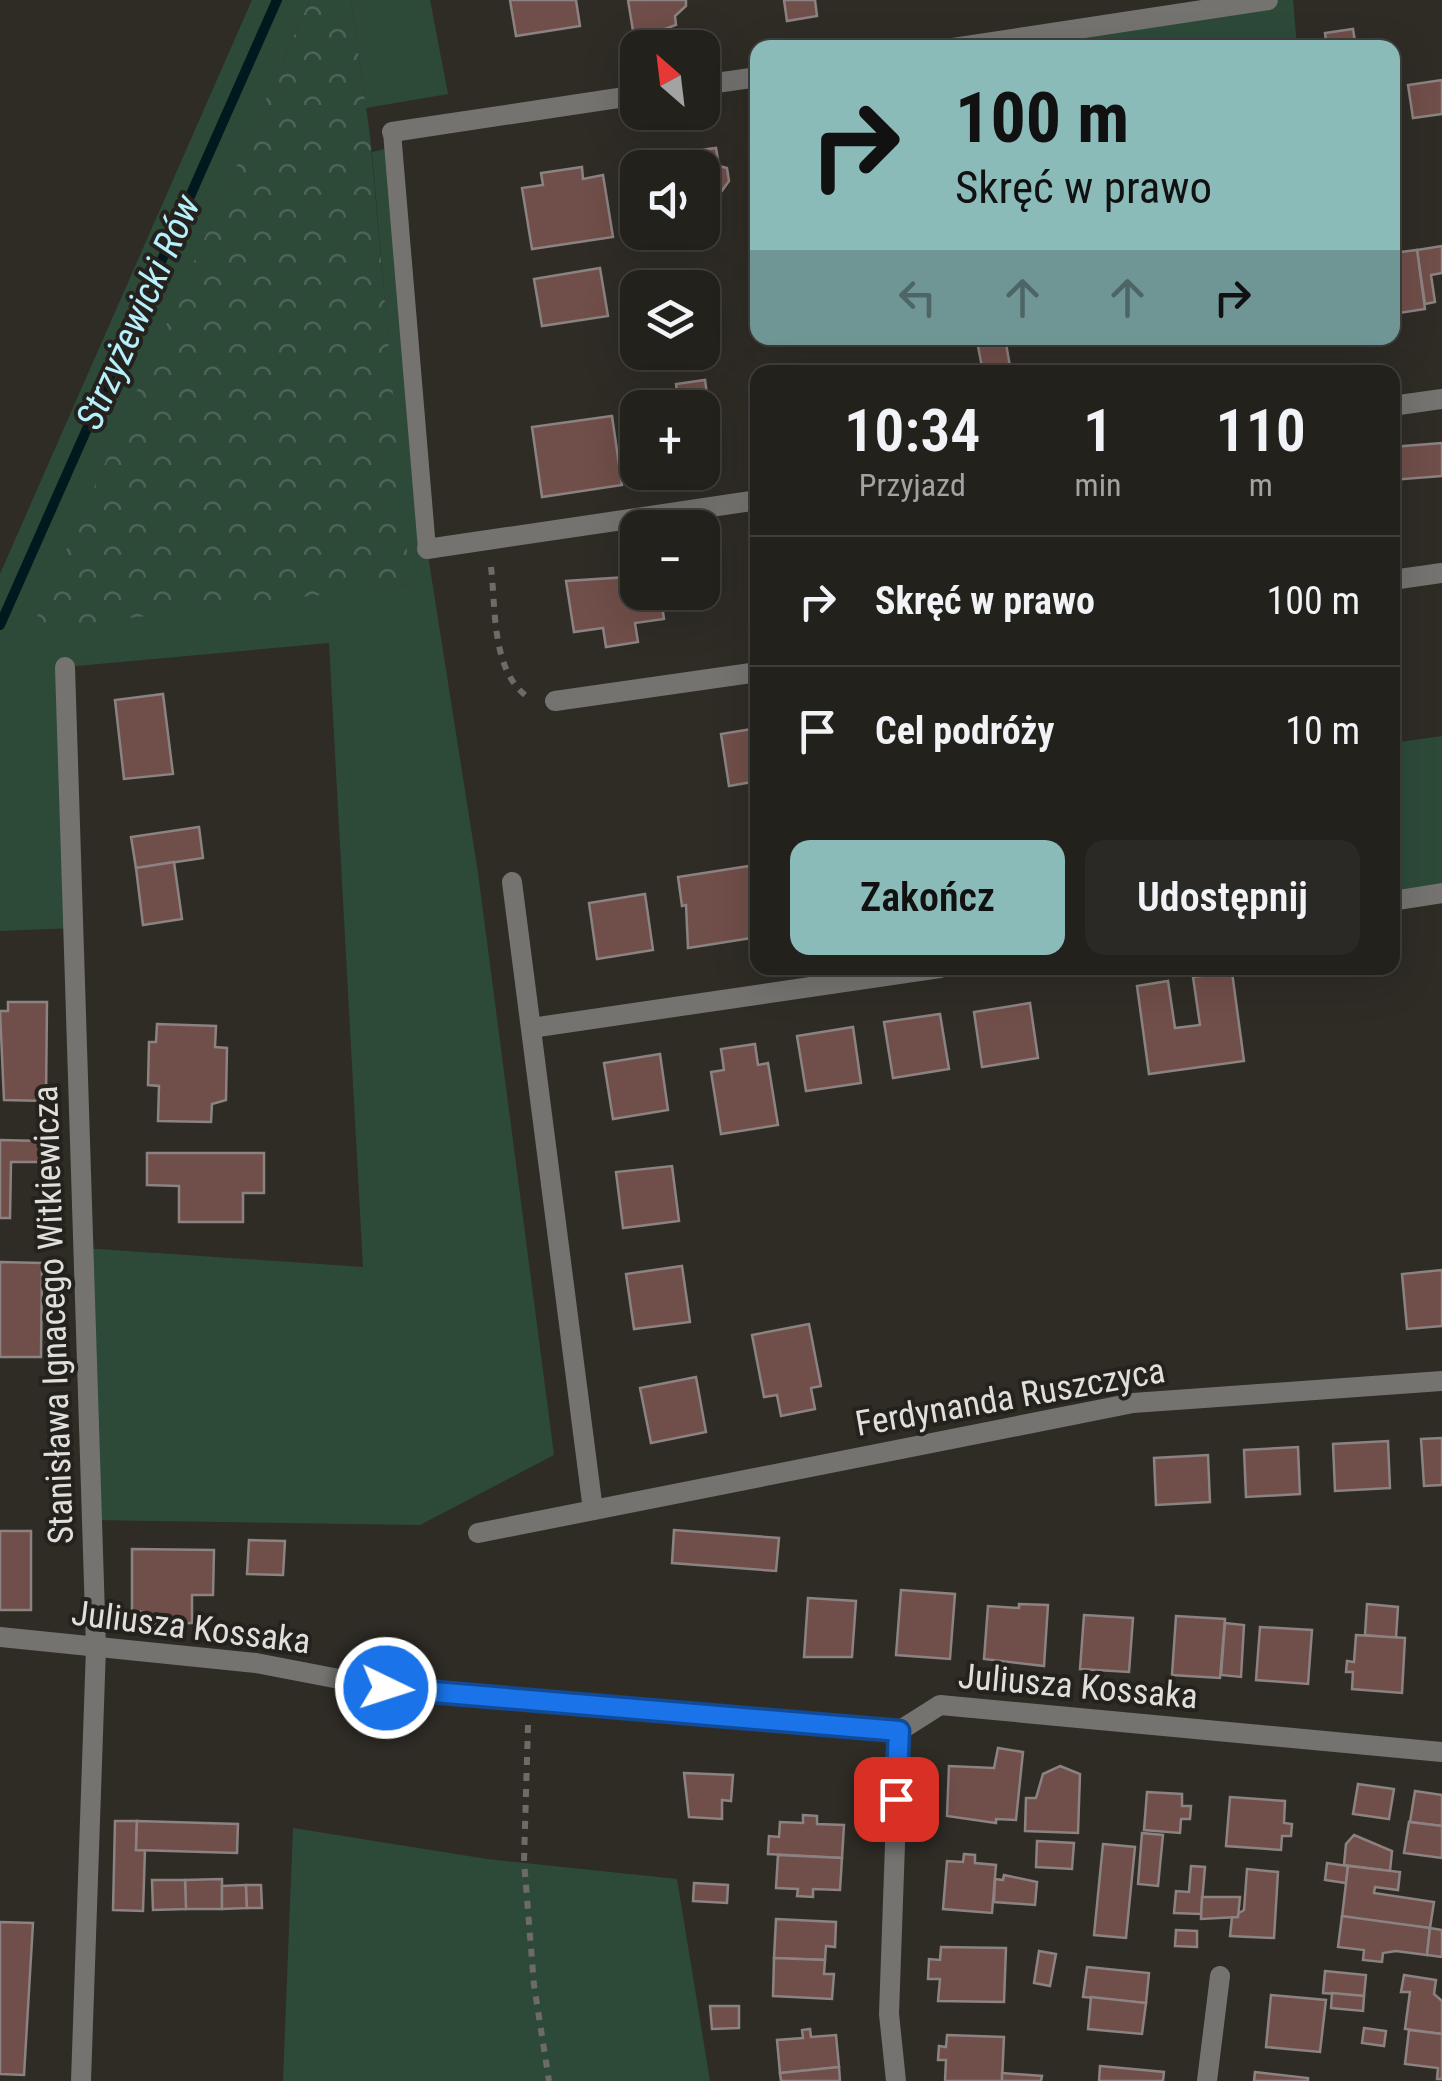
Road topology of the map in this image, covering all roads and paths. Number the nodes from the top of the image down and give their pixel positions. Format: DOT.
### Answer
graph roads {
  1 [pos="1268,0"];
  2 [pos="1006,40"];
  3 [pos="750,78"];
  4 [pos="720,82"];
  5 [pos="620,98"];
  6 [pos="392,132"];
  7 [pos="1442,399"];
  8 [pos="1400,405"];
  9 [pos="750,501"];
  10 [pos="488,540"];
  11 [pos="427,549"];
  12 [pos="1442,573"];
  13 [pos="1400,579"];
  14 [pos="66,667"];
  15 [pos="750,673"];
  16 [pos="554,702"];
  17 [pos="512,882"];
  18 [pos="1442,893"];
  19 [pos="1400,899"];
  20 [pos="892,975"];
  21 [pos="530,1028"];
  22 [pos="1442,1381"];
  23 [pos="593,1510"];
  24 [pos="478,1533"];
  25 [pos="0,1637"];
  26 [pos="96,1647"];
  27 [pos="528,1699"];
  28 [pos="899,1731"];
  29 [pos="1442,1752"];
  30 [pos="1220,1976"];
  31 [pos="81,2081"];
  32 [pos="549,2081"];
  33 [pos="896,2081"];
  34 [pos="1207,2081"];
  1 -- 2 [label="street"];
  3 -- 4 [label="street"];
  5 -- 6 [label="street"];
  6 -- 11 [label="lane"];
  7 -- 8 [label="street"];
  9 -- 10 [label="street"];
  10 -- 11 [label="street"];
  10 -- 16 [label="path"];
  12 -- 13 [label="street"];
  14 -- 26 [label="street, Stanisława Ignacego Witkiewicza"];
  15 -- 16 [label="street"];
  17 -- 21 [label="street"];
  18 -- 19 [label="street"];
  20 -- 21 [label="street"];
  21 -- 23 [label="street"];
  22 -- 23 [label="street, Ferdynanda Ruszczyca"];
  23 -- 24 [label="street, Ferdynanda Ruszczyca"];
  25 -- 26 [label="street, Juliusza Kossaka"];
  26 -- 27 [label="street, Juliusza Kossaka"];
  26 -- 31 [label="street, Stanisława Ignacego Witkiewicza"];
  27 -- 28 [label="street, Juliusza Kossaka"];
  27 -- 32 [label="path"];
  28 -- 29 [label="street, Juliusza Kossaka"];
  28 -- 33 [label="street"];
  30 -- 34 [label="street"];
}
